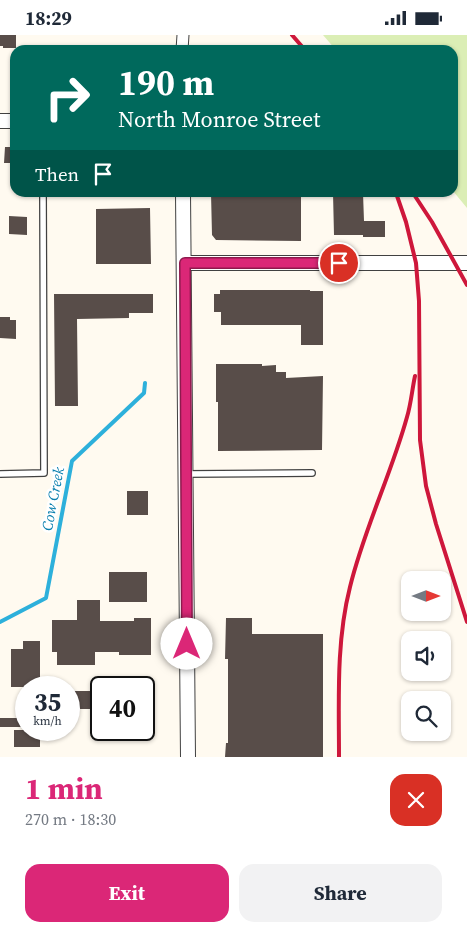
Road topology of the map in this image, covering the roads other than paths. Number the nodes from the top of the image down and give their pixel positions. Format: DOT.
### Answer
graph roads {
  1 [pos="43,197"];
  2 [pos="183,197"];
  3 [pos="185,263"];
  4 [pos="467,263"];
  5 [pos="312,473"];
  6 [pos="0,474"];
  7 [pos="186,474"];
  8 [pos="188,757"];
  1 -- 6 [label="lane"];
  2 -- 3 [label="street"];
  3 -- 4 [label="street"];
  3 -- 7 [label="street"];
  5 -- 7 [label="lane"];
  7 -- 8 [label="street"];
}
